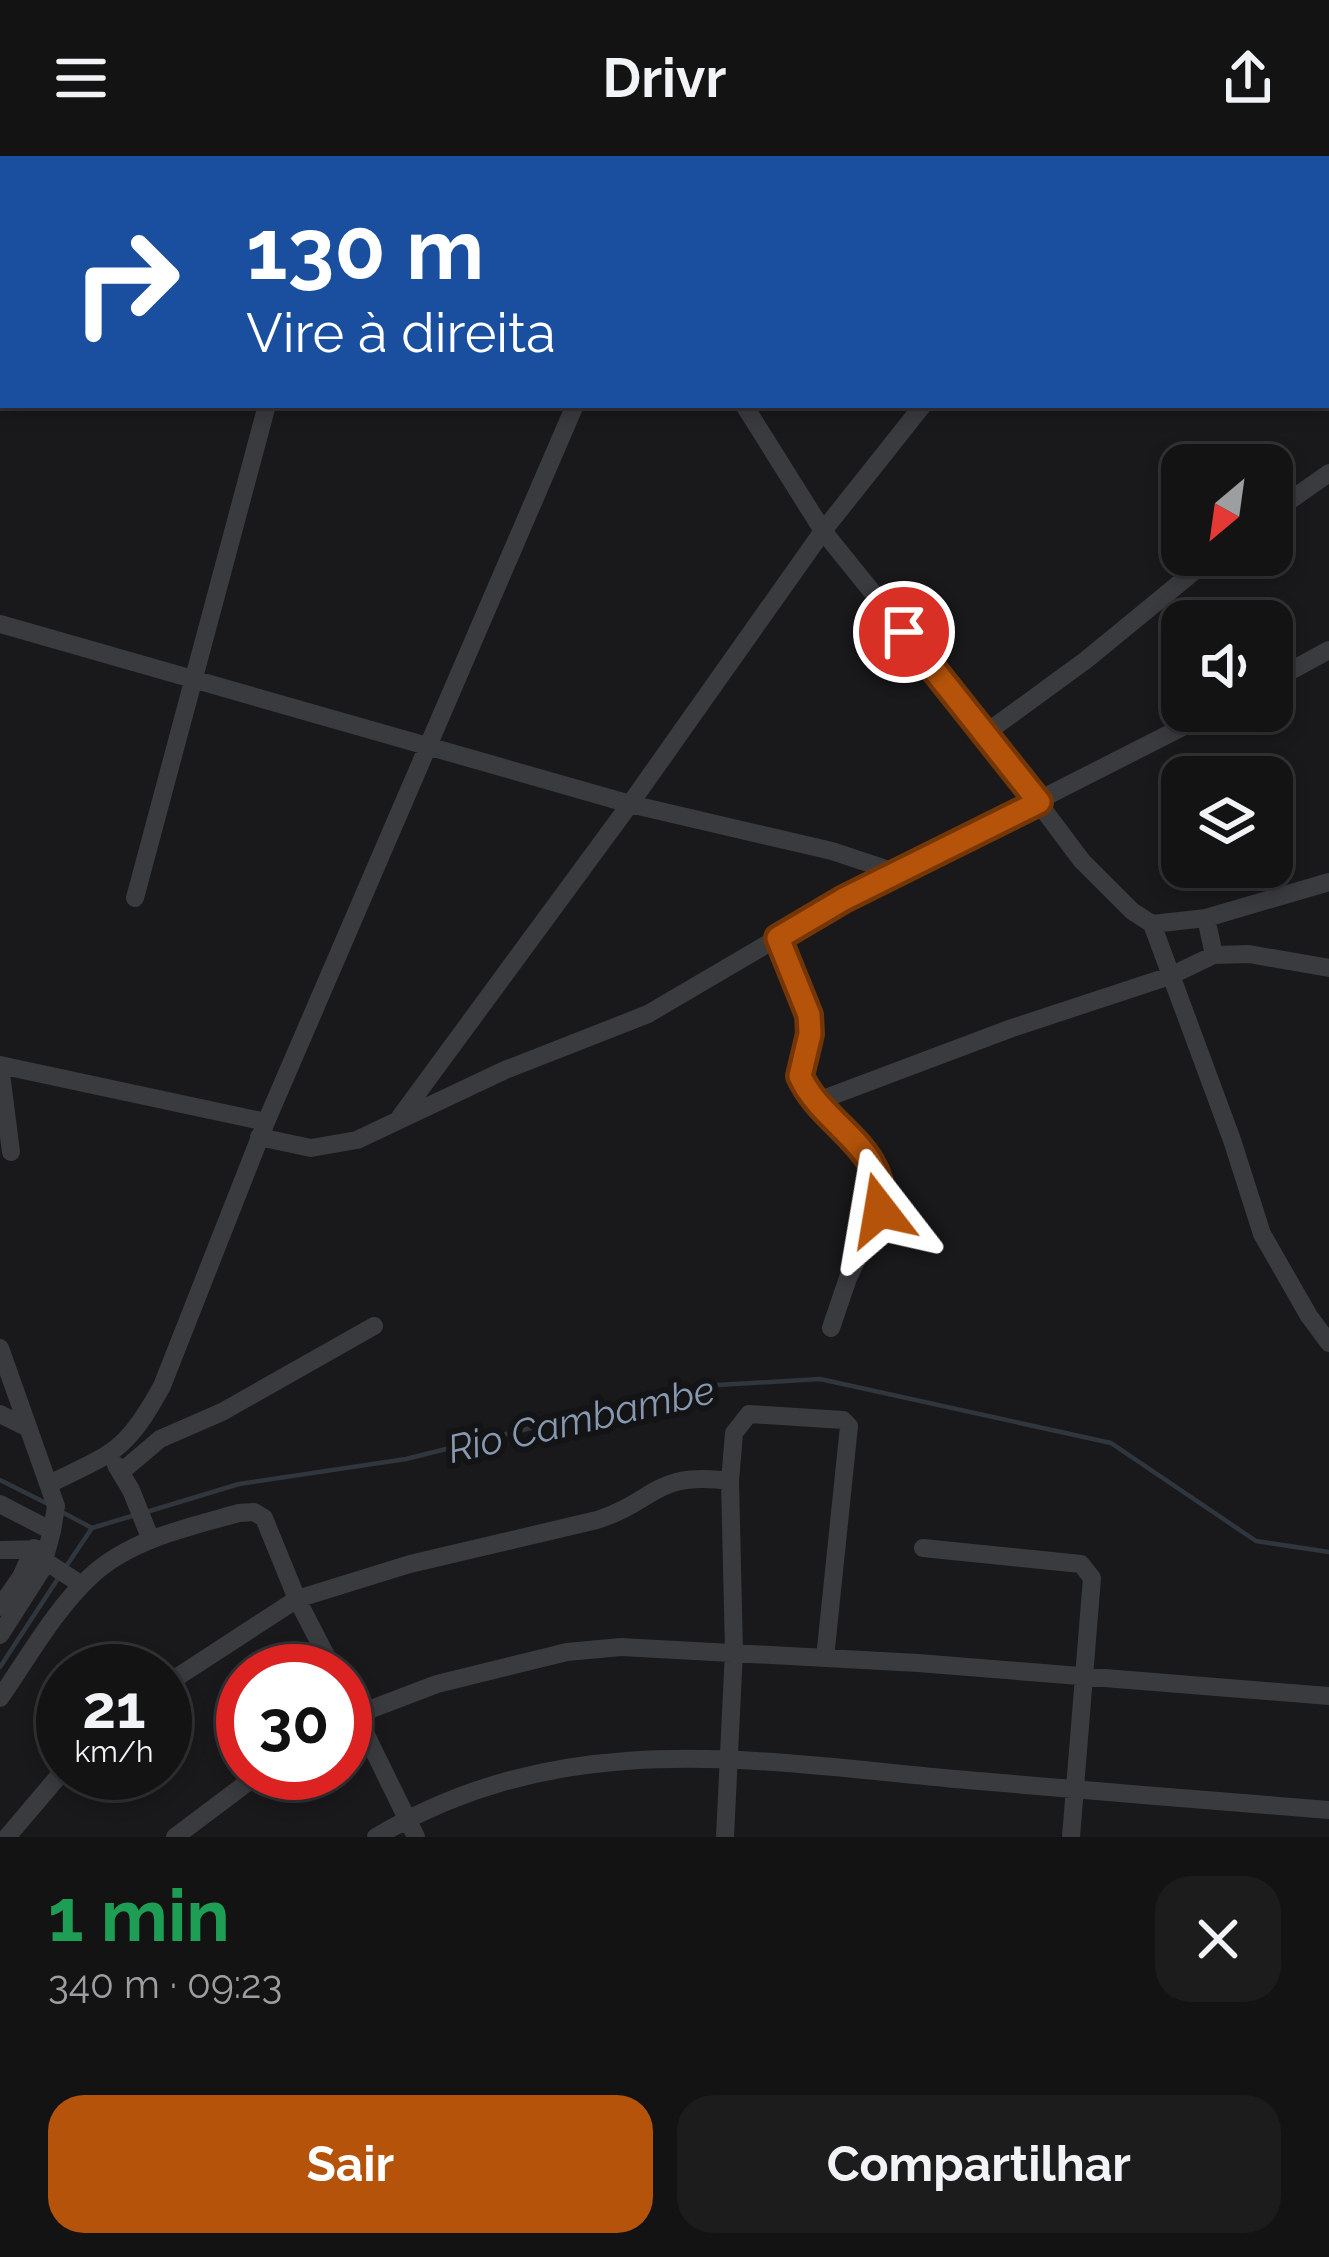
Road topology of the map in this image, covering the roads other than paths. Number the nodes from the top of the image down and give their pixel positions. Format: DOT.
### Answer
graph roads {
  1 [pos="266,408"];
  2 [pos="574,408"];
  3 [pos="746,408"];
  4 [pos="918,408"];
  5 [pos="1329,473"];
  6 [pos="1293,498"];
  7 [pos="823,531"];
  8 [pos="1188,576"];
  9 [pos="0,624"];
  10 [pos="1329,650"];
  11 [pos="1293,669"];
  12 [pos="192,680"];
  13 [pos="1174,732"];
  14 [pos="986,733"];
  15 [pos="427,746"];
  16 [pos="1039,802"];
  17 [pos="630,805"];
  18 [pos="898,873"];
  19 [pos="1329,882"];
  20 [pos="135,898"];
  21 [pos="1206,918"];
  22 [pos="1152,924"];
  23 [pos="778,938"];
  24 [pos="1214,955"];
  25 [pos="1329,968"];
  26 [pos="1170,976"];
  27 [pos="0,1066"];
  28 [pos="818,1101"];
  29 [pos="400,1118"];
  30 [pos="263,1129"];
  31 [pos="11,1152"];
  32 [pos="374,1326"];
  33 [pos="831,1328"];
  34 [pos="1329,1343"];
  35 [pos="0,1348"];
  36 [pos="0,1414"];
  37 [pos="26,1427"];
  38 [pos="121,1473"];
  39 [pos="730,1481"];
  40 [pos="49,1484"];
  41 [pos="0,1504"];
  42 [pos="149,1535"];
  43 [pos="923,1548"];
  44 [pos="0,1550"];
  45 [pos="46,1551"];
  46 [pos="77,1582"];
  47 [pos="297,1599"];
  48 [pos="0,1607"];
  49 [pos="0,1635"];
  50 [pos="320,1644"];
  51 [pos="734,1651"];
  52 [pos="825,1658"];
  53 [pos="192,1667"];
  54 [pos="1084,1678"];
  55 [pos="1329,1696"];
  56 [pos="0,1698"];
  57 [pos="372,1708"];
  58 [pos="372,1756"];
  59 [pos="731,1759"];
  60 [pos="1075,1789"];
  61 [pos="38,1800"];
  62 [pos="225,1800"];
  63 [pos="1329,1810"];
  64 [pos="411,1828"];
  65 [pos="7,1837"];
  66 [pos="176,1837"];
  67 [pos="376,1837"];
  68 [pos="725,1837"];
  69 [pos="1071,1837"];
  1 -- 12 [label="street"];
  2 -- 15 [label="street"];
  3 -- 7 [label="street"];
  4 -- 7 [label="street"];
  5 -- 6 [label="street"];
  7 -- 14 [label="street"];
  7 -- 17 [label="street"];
  8 -- 14 [label="street"];
  9 -- 12 [label="street"];
  10 -- 11 [label="street"];
  12 -- 15 [label="street"];
  12 -- 20 [label="street"];
  13 -- 16 [label="street"];
  14 -- 16 [label="street"];
  15 -- 17 [label="street"];
  15 -- 30 [label="street"];
  16 -- 18 [label="street"];
  16 -- 22 [label="street"];
  17 -- 18 [label="street"];
  17 -- 29 [label="street"];
  18 -- 23 [label="street"];
  19 -- 21 [label="street"];
  21 -- 22 [label="street"];
  21 -- 24 [label="street"];
  22 -- 26 [label="street"];
  23 -- 28 [label="street"];
  23 -- 29 [label="street"];
  24 -- 25 [label="street"];
  24 -- 26 [label="street"];
  26 -- 28 [label="street"];
  26 -- 34 [label="street"];
  27 -- 30 [label="street"];
  27 -- 31 [label="street"];
  28 -- 33 [label="street"];
  29 -- 30 [label="street"];
  30 -- 38 [label="street"];
  32 -- 38 [label="street"];
  35 -- 37 [label="street"];
  36 -- 37 [label="street"];
  37 -- 40 [label="street"];
  38 -- 40 [label="street"];
  38 -- 42 [label="street"];
  39 -- 47 [label="street"];
  39 -- 51 [label="street"];
  39 -- 52 [label="street"];
  40 -- 45 [label="street"];
  41 -- 45 [label="street"];
  42 -- 46 [label="street"];
  42 -- 47 [label="street"];
  43 -- 54 [label="street"];
  44 -- 45 [label="street"];
  45 -- 46 [label="street"];
  45 -- 48 [label="street"];
  45 -- 49 [label="street"];
  46 -- 56 [label="street"];
  47 -- 50 [label="street"];
  47 -- 53 [label="street"];
  51 -- 52 [label="street"];
  51 -- 57 [label="street"];
  51 -- 59 [label="street"];
  52 -- 54 [label="street"];
  54 -- 55 [label="street"];
  54 -- 60 [label="street"];
  58 -- 64 [label="street"];
  59 -- 60 [label="street"];
  59 -- 64 [label="street"];
  59 -- 68 [label="street"];
  60 -- 63 [label="street"];
  60 -- 69 [label="street"];
  61 -- 65 [label="street"];
  62 -- 66 [label="street"];
  64 -- 67 [label="street"];
}
